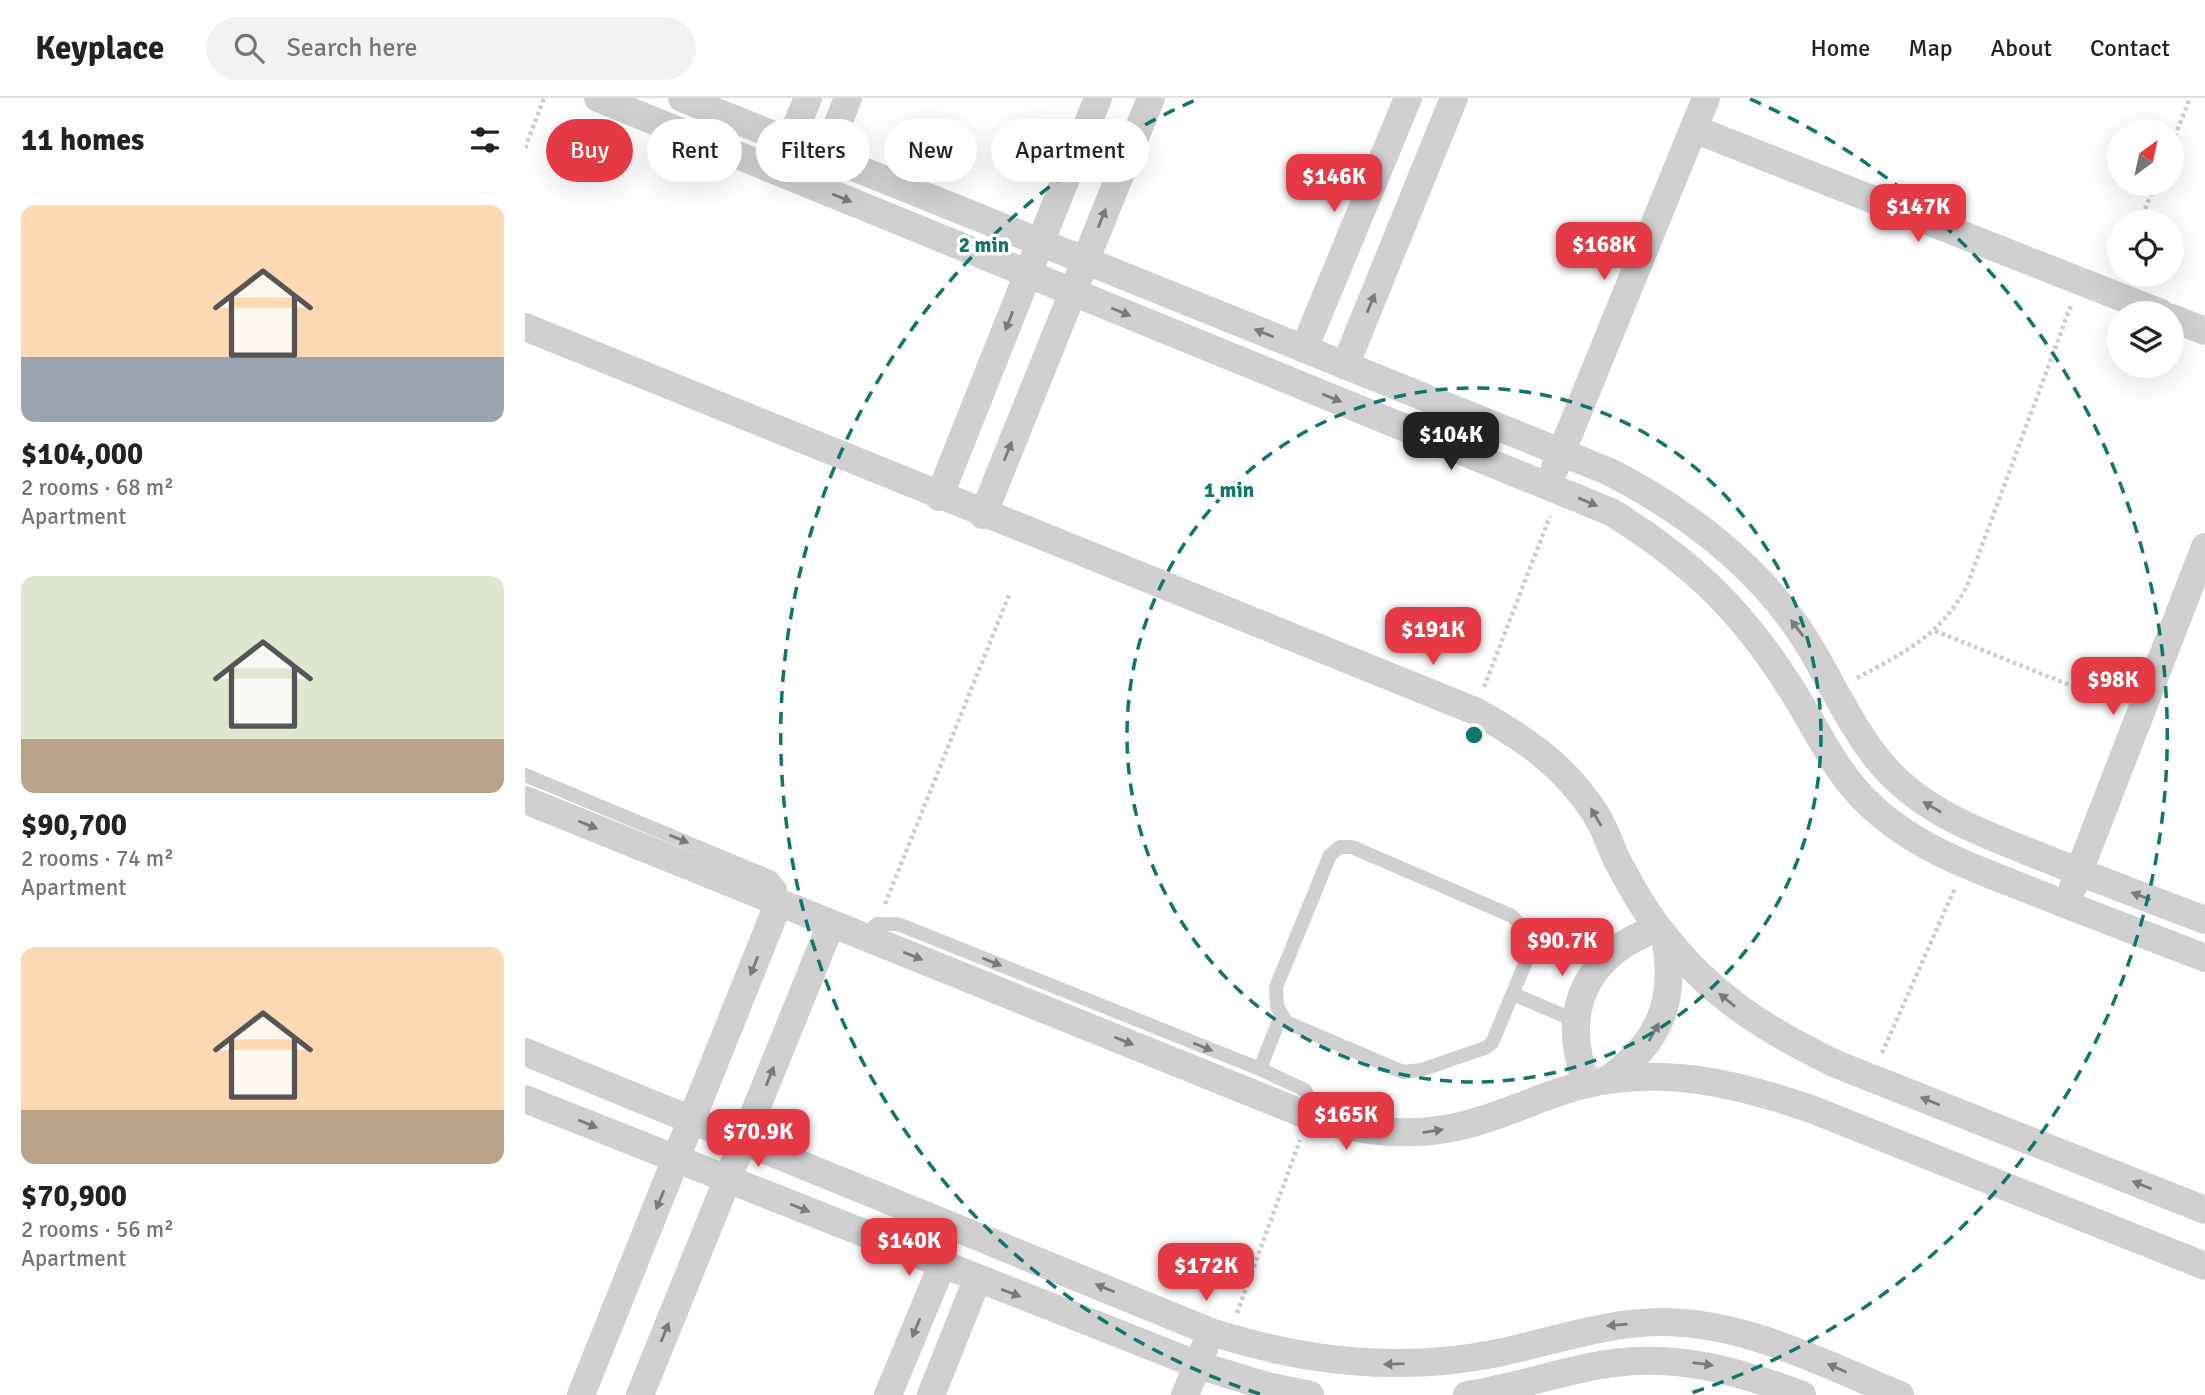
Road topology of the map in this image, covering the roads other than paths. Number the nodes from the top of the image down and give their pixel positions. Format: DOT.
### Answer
graph roads {
  1 [pos="598,98"];
  2 [pos="682,98"];
  3 [pos="808,98"];
  4 [pos="848,98"];
  5 [pos="1098,98"];
  6 [pos="1151,98"];
  7 [pos="1408,98"];
  8 [pos="1454,98"];
  9 [pos="1706,98"];
  10 [pos="799,119"];
  11 [pos="840,119"];
  12 [pos="756,127"];
  13 [pos="1694,129"];
  14 [pos="870,174"];
  15 [pos="1040,243"];
  16 [pos="1085,261"];
  17 [pos="1027,274"];
  18 [pos="1072,292"];
  19 [pos="2131,301"];
  20 [pos="2184,323"];
  21 [pos="525,327"];
  22 [pos="2205,331"];
  23 [pos="1304,349"];
  24 [pos="1345,366"];
  25 [pos="1561,453"];
  26 [pos="1554,488"];
  27 [pos="939,497"];
  28 [pos="983,515"];
  29 [pos="2205,547"];
  30 [pos="525,775"];
  31 [pos="525,800"];
  32 [pos="2079,872"];
  33 [pos="779,902"];
  34 [pos="2066,905"];
  35 [pos="2205,920"];
  36 [pos="831,924"];
  37 [pos="870,930"];
  38 [pos="1661,932"];
  39 [pos="2205,958"];
  40 [pos="1513,994"];
  41 [pos="1281,1015"];
  42 [pos="1576,1021"];
  43 [pos="525,1052"];
  44 [pos="1260,1069"];
  45 [pos="1597,1082"];
  46 [pos="525,1099"];
  47 [pos="1309,1116"];
  48 [pos="692,1119"];
  49 [pos="744,1140"];
  50 [pos="677,1159"];
  51 [pos="727,1180"];
  52 [pos="2205,1210"];
  53 [pos="942,1265"];
  54 [pos="2205,1266"];
  55 [pos="977,1280"];
  56 [pos="1220,1334"];
  57 [pos="1198,1365"];
  58 [pos="1870,1389"];
  59 [pos="581,1395"];
  60 [pos="640,1395"];
  61 [pos="888,1395"];
  62 [pos="931,1395"];
  63 [pos="1185,1395"];
  64 [pos="1310,1395"];
  65 [pos="1467,1395"];
  66 [pos="1803,1395"];
  67 [pos="1900,1395"];
  1 -- 17 [label="street, one-way"];
  2 -- 12 [label="street"];
  3 -- 10 [label="street"];
  4 -- 11 [label="street"];
  5 -- 15 [label="street"];
  16 -- 6 [label="street, one-way"];
  7 -- 23 [label="street"];
  24 -- 8 [label="street, one-way"];
  9 -- 13 [label="street"];
  13 -- 19 [label="street"];
  13 -- 25 [label="street"];
  14 -- 15 [label="street"];
  15 -- 16 [label="street"];
  15 -- 17 [label="street"];
  16 -- 18 [label="street"];
  23 -- 16 [label="street, one-way"];
  17 -- 18 [label="street"];
  17 -- 27 [label="street, one-way"];
  18 -- 26 [label="street, one-way"];
  28 -- 18 [label="street, one-way"];
  20 -- 22 [label="street"];
  21 -- 27 [label="street"];
  23 -- 24 [label="street"];
  24 -- 25 [label="street"];
  25 -- 26 [label="street"];
  32 -- 25 [label="street, one-way"];
  26 -- 34 [label="street, one-way"];
  27 -- 28 [label="street"];
  38 -- 28 [label="street, one-way"];
  29 -- 32 [label="street"];
  30 -- 33 [label="lane, one-way"];
  31 -- 33 [label="street, one-way"];
  32 -- 34 [label="street"];
  35 -- 32 [label="street, one-way"];
  33 -- 36 [label="street"];
  33 -- 48 [label="street, one-way"];
  34 -- 39 [label="street"];
  36 -- 37 [label="street"];
  49 -- 36 [label="street, one-way"];
  37 -- 44 [label="lane, one-way"];
  37 -- 47 [label="street, one-way"];
  38 -- 42 [label="street"];
  45 -- 38 [label="street, one-way"];
  52 -- 38 [label="street, one-way"];
  40 -- 41 [label="lane"];
  40 -- 41 [label="lane"];
  40 -- 42 [label="lane"];
  41 -- 44 [label="lane"];
  42 -- 45 [label="street"];
  43 -- 48 [label="street"];
  44 -- 47 [label="lane"];
  47 -- 45 [label="street, one-way"];
  45 -- 54 [label="street"];
  46 -- 50 [label="street, one-way"];
  48 -- 49 [label="street"];
  48 -- 50 [label="street"];
  49 -- 51 [label="street"];
  56 -- 49 [label="street, one-way"];
  50 -- 51 [label="street"];
  50 -- 59 [label="street, one-way"];
  51 -- 53 [label="street, one-way"];
  60 -- 51 [label="street, one-way"];
  53 -- 55 [label="street"];
  53 -- 61 [label="street, one-way"];
  55 -- 57 [label="street, one-way"];
  55 -- 62 [label="street"];
  56 -- 57 [label="street"];
  58 -- 56 [label="street, one-way"];
  57 -- 63 [label="street"];
  57 -- 64 [label="street"];
  58 -- 67 [label="street"];
  65 -- 66 [label="street, one-way"];
}
